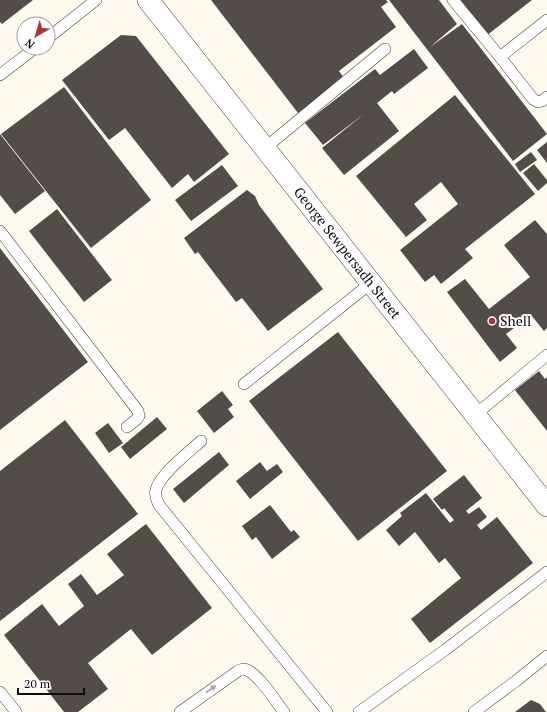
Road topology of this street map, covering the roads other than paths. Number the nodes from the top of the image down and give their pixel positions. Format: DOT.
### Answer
graph roads {
  1 [pos="96,0"];
  2 [pos="148,0"];
  3 [pos="453,0"];
  4 [pos="547,20"];
  5 [pos="56,32"];
  6 [pos="385,49"];
  7 [pos="25,56"];
  8 [pos="500,57"];
  9 [pos="0,75"];
  10 [pos="547,97"];
  11 [pos="265,148"];
  12 [pos="0,232"];
  13 [pos="371,283"];
  14 [pos="547,355"];
  15 [pos="244,384"];
  16 [pos="475,415"];
  17 [pos="127,427"];
  18 [pos="201,441"];
  19 [pos="547,506"];
  20 [pos="547,572"];
  21 [pos="547,656"];
  22 [pos="0,692"];
  23 [pos="16,712"];
  24 [pos="180,712"];
  25 [pos="284,712"];
  26 [pos="328,712"];
  27 [pos="359,712"];
  28 [pos="474,712"];
  1 -- 5 [label="lane"];
  2 -- 11 [label="street, George Sewpersadh Street"];
  3 -- 8 [label="lane"];
  4 -- 8 [label="lane"];
  6 -- 11 [label="lane"];
  7 -- 9 [label="lane"];
  8 -- 10 [label="lane"];
  11 -- 13 [label="street, George Sewpersadh Street"];
  12 -- 17 [label="lane"];
  13 -- 15 [label="lane"];
  13 -- 16 [label="street, George Sewpersadh Street"];
  14 -- 16 [label="lane"];
  16 -- 19 [label="street, George Sewpersadh Street"];
  18 -- 26 [label="lane"];
  20 -- 27 [label="lane"];
  21 -- 28 [label="lane"];
  22 -- 23 [label="lane"];
  24 -- 25 [label="lane, one-way"];
}
